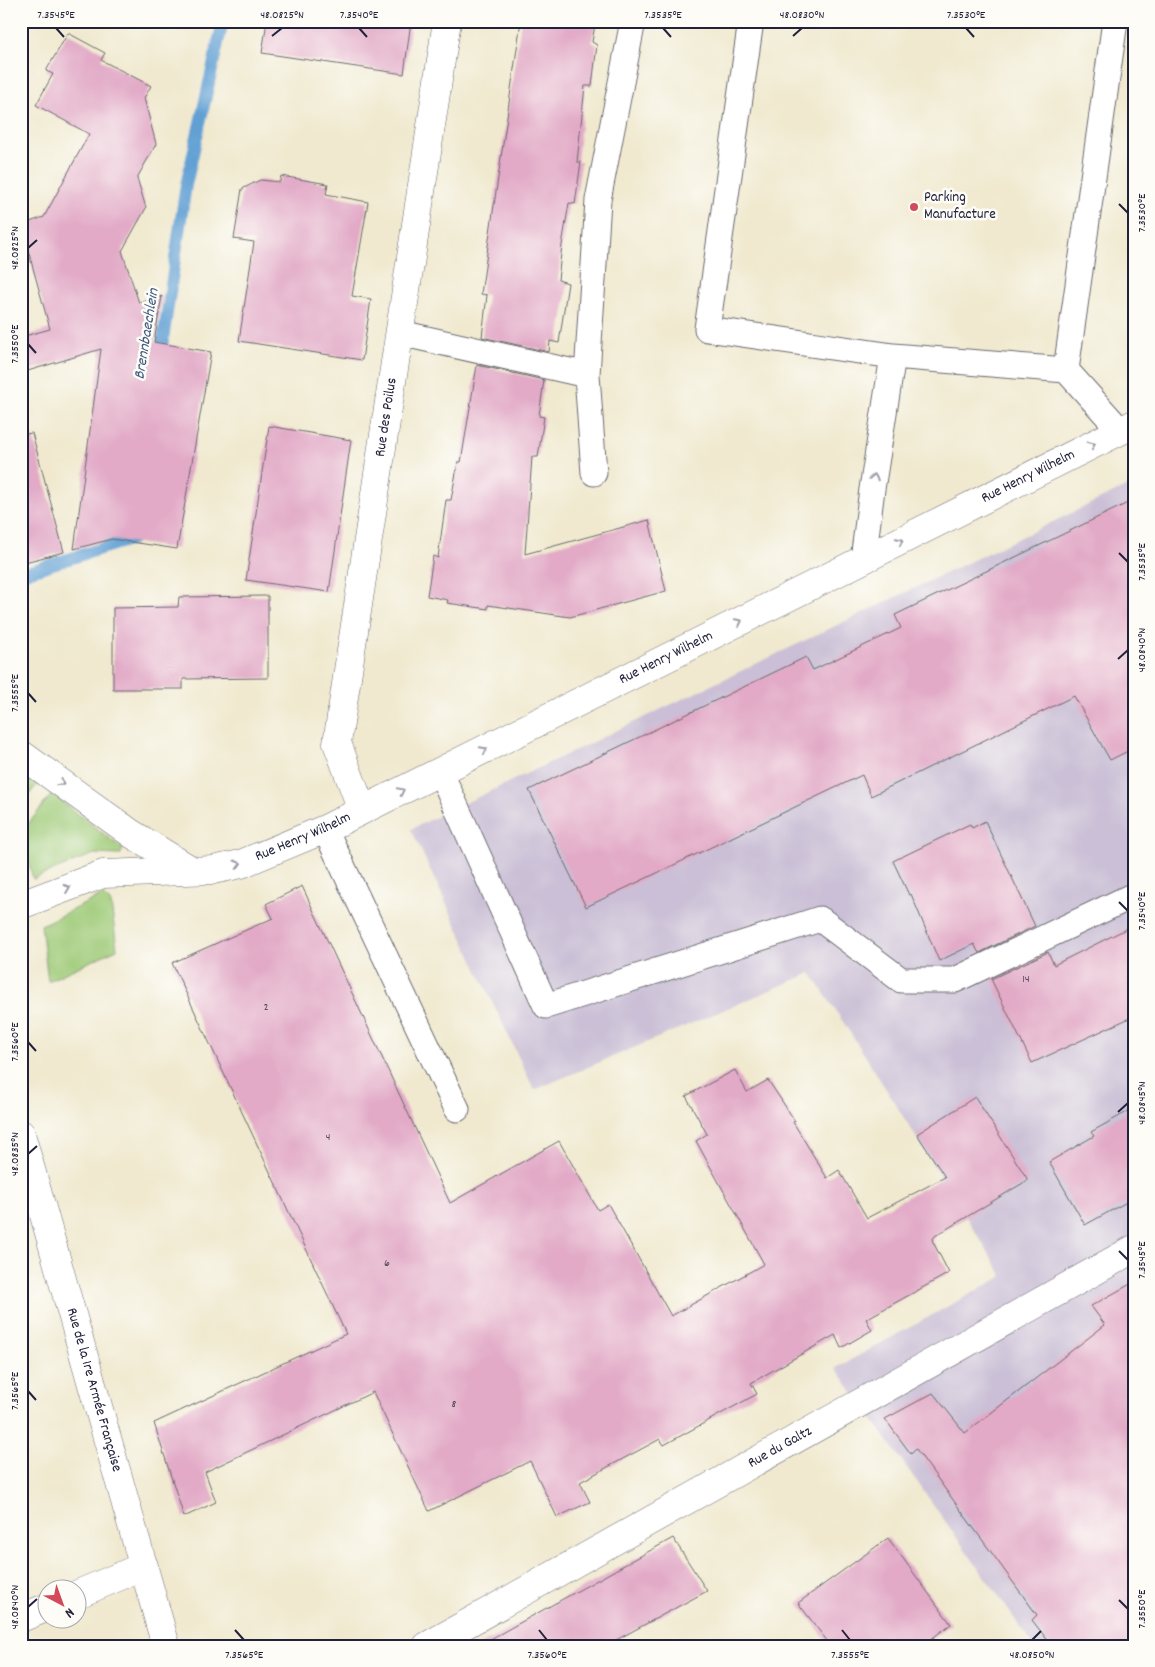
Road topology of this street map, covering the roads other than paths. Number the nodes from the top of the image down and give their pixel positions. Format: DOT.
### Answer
graph roads {
  1 [pos="447,21"];
  2 [pos="633,21"];
  3 [pos="751,21"];
  4 [pos="1115,21"];
  5 [pos="400,333"];
  6 [pos="894,356"];
  7 [pos="1066,370"];
  8 [pos="587,375"];
  9 [pos="1127,427"];
  10 [pos="594,473"];
  11 [pos="863,560"];
  12 [pos="21,754"];
  13 [pos="440,771"];
  14 [pos="362,810"];
  15 [pos="324,829"];
  16 [pos="190,870"];
  17 [pos="1134,895"];
  18 [pos="21,905"];
  19 [pos="457,1109"];
  20 [pos="21,1134"];
  21 [pos="1134,1249"];
  22 [pos="144,1566"];
  23 [pos="88,1590"];
  24 [pos="38,1611"];
  25 [pos="21,1618"];
  26 [pos="166,1646"];
  27 [pos="427,1646"];
  1 -- 5 [label="main road, Rue des Poilus"];
  2 -- 8 [label="lane"];
  3 -- 6 [label="lane"];
  4 -- 7 [label="lane"];
  5 -- 8 [label="lane"];
  5 -- 14 [label="main road, Rue des Poilus"];
  6 -- 7 [label="lane"];
  11 -- 6 [label="lane, one-way"];
  7 -- 9 [label="lane"];
  8 -- 10 [label="lane"];
  11 -- 9 [label="main road, Rue Henry Wilhelm, one-way"];
  13 -- 11 [label="main road, Rue Henry Wilhelm, one-way"];
  12 -- 16 [label="main road, one-way"];
  14 -- 13 [label="main road, Rue Henry Wilhelm, one-way"];
  13 -- 17 [label="lane"];
  14 -- 15 [label="main road, Rue Henry Wilhelm"];
  16 -- 15 [label="main road, Rue Henry Wilhelm, one-way"];
  15 -- 19 [label="lane"];
  18 -- 16 [label="main road, Rue Henry Wilhelm, one-way"];
  20 -- 22 [label="main road, Rue de la 1re Armée Française"];
  21 -- 27 [label="main road, Rue du Galtz"];
  22 -- 23 [label="main road"];
  22 -- 26 [label="main road, Rue de la 1re Armée Française"];
  24 -- 25 [label="main road"];
}
